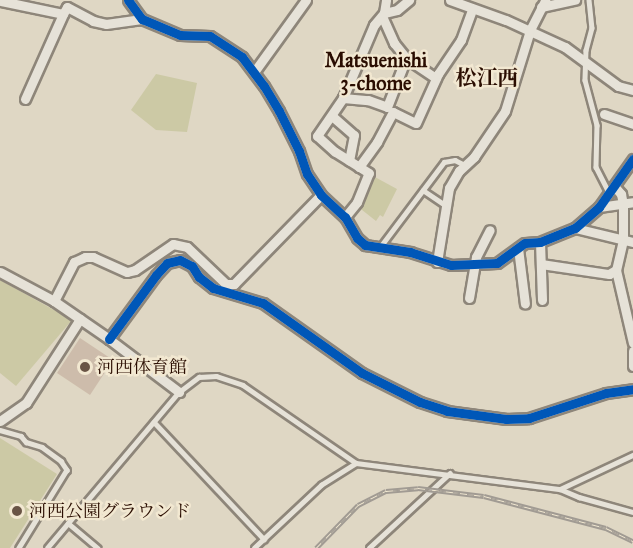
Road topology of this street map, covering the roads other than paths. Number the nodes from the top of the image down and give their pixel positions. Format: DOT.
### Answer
graph roads {
  1 [pos="128,0"];
  2 [pos="306,0"];
  3 [pos="386,0"];
  4 [pos="409,0"];
  5 [pos="450,0"];
  6 [pos="575,0"];
  7 [pos="589,0"];
  8 [pos="1,2"];
  9 [pos="543,4"];
  10 [pos="472,9"];
  11 [pos="63,14"];
  12 [pos="383,15"];
  13 [pos="142,19"];
  14 [pos="530,30"];
  15 [pos="406,58"];
  16 [pos="586,61"];
  17 [pos="254,72"];
  18 [pos="436,78"];
  19 [pos="633,90"];
  20 [pos="343,98"];
  21 [pos="25,99"];
  22 [pos="604,114"];
  23 [pos="332,116"];
  24 [pos="633,124"];
  25 [pos="633,159"];
  26 [pos="349,161"];
  27 [pos="465,165"];
  28 [pos="359,167"];
  29 [pos="612,189"];
  30 [pos="423,190"];
  31 [pos="321,195"];
  32 [pos="628,203"];
  33 [pos="445,205"];
  34 [pos="599,207"];
  35 [pos="345,217"];
  36 [pos="575,228"];
  37 [pos="490,230"];
  38 [pos="628,241"];
  39 [pos="540,242"];
  40 [pos="380,247"];
  41 [pos="518,248"];
  42 [pos="437,262"];
  43 [pos="195,263"];
  44 [pos="474,263"];
  45 [pos="541,264"];
  46 [pos="616,270"];
  47 [pos="0,272"];
  48 [pos="541,280"];
  49 [pos="523,283"];
  50 [pos="469,298"];
  51 [pos="543,300"];
  52 [pos="54,301"];
  53 [pos="525,304"];
  54 [pos="80,319"];
  55 [pos="109,339"];
  56 [pos="633,343"];
  57 [pos="633,351"];
  58 [pos="633,366"];
  59 [pos="633,389"];
  60 [pos="179,392"];
  61 [pos="0,422"];
  62 [pos="154,422"];
  63 [pos="0,430"];
  64 [pos="633,455"];
  65 [pos="356,463"];
  66 [pos="450,473"];
  67 [pos="560,489"];
  68 [pos="633,512"];
  69 [pos="68,523"];
  70 [pos="264,539"];
  71 [pos="19,548"];
  72 [pos="47,548"];
  73 [pos="98,548"];
  74 [pos="254,548"];
  75 [pos="369,548"];
  1 -- 13 [label="street"];
  2 -- 17 [label="street"];
  3 -- 12 [label="street"];
  4 -- 12 [label="street"];
  5 -- 10 [label="street"];
  6 -- 9 [label="street"];
  7 -- 16 [label="lane"];
  8 -- 11 [label="street"];
  9 -- 14 [label="street"];
  10 -- 14 [label="street"];
  10 -- 18 [label="street"];
  11 -- 13 [label="street"];
  11 -- 21 [label="street"];
  12 -- 15 [label="street"];
  12 -- 20 [label="street"];
  13 -- 17 [label="street"];
  14 -- 16 [label="street"];
  14 -- 27 [label="street"];
  15 -- 18 [label="street"];
  15 -- 20 [label="street"];
  16 -- 19 [label="street"];
  16 -- 29 [label="lane"];
  17 -- 31 [label="street"];
  18 -- 28 [label="street"];
  20 -- 23 [label="street"];
  22 -- 24 [label="street"];
  23 -- 26 [label="street"];
  23 -- 26 [label="street"];
  25 -- 29 [label="street"];
  26 -- 28 [label="street"];
  27 -- 30 [label="lane"];
  27 -- 33 [label="street"];
  28 -- 35 [label="street"];
  29 -- 32 [label="street"];
  29 -- 34 [label="street"];
  30 -- 33 [label="lane"];
  30 -- 40 [label="lane"];
  31 -- 35 [label="street"];
  31 -- 43 [label="street"];
  32 -- 34 [label="street"];
  32 -- 38 [label="street"];
  33 -- 42 [label="street"];
  34 -- 36 [label="street"];
  35 -- 40 [label="street"];
  36 -- 38 [label="street"];
  36 -- 39 [label="street"];
  37 -- 44 [label="street"];
  38 -- 46 [label="street"];
  39 -- 41 [label="street"];
  39 -- 45 [label="street"];
  40 -- 42 [label="street"];
  41 -- 44 [label="street"];
  41 -- 49 [label="street"];
  42 -- 44 [label="street"];
  43 -- 52 [label="street"];
  43 -- 55 [label="street"];
  43 -- 59 [label="street"];
  44 -- 50 [label="street"];
  45 -- 46 [label="street"];
  45 -- 48 [label="street"];
  46 -- 56 [label="street"];
  47 -- 52 [label="street"];
  48 -- 49 [label="street"];
  48 -- 51 [label="street"];
  49 -- 53 [label="street"];
  52 -- 54 [label="street"];
  54 -- 55 [label="street"];
  54 -- 61 [label="street"];
  55 -- 60 [label="street"];
  57 -- 58 [label="street"];
  60 -- 62 [label="lane"];
  60 -- 65 [label="lane"];
  62 -- 69 [label="lane"];
  62 -- 70 [label="lane"];
  63 -- 71 [label="lane"];
  64 -- 67 [label="lane"];
  65 -- 66 [label="lane"];
  65 -- 70 [label="lane"];
  66 -- 67 [label="lane"];
  66 -- 75 [label="lane"];
  67 -- 68 [label="lane"];
  69 -- 72 [label="lane"];
  69 -- 73 [label="lane"];
  70 -- 74 [label="lane"];
}
